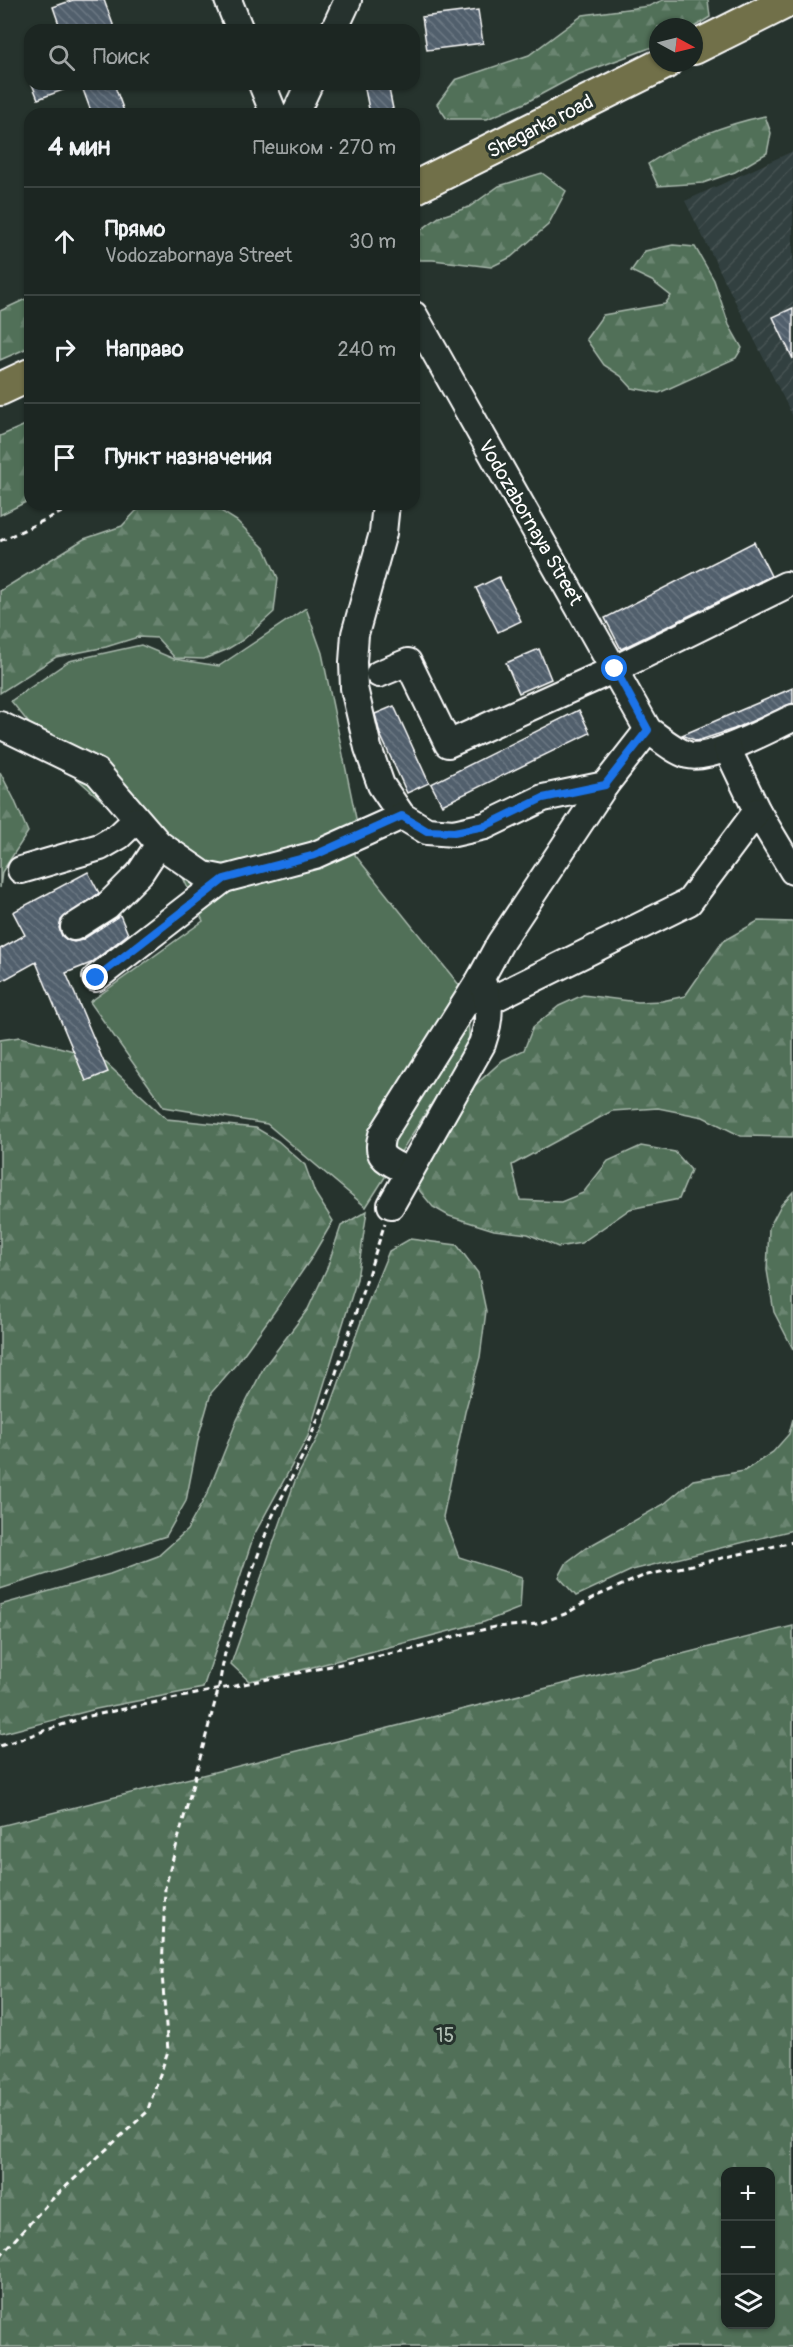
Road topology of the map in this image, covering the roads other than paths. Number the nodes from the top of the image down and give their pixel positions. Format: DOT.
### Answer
graph roads {
  1 [pos="228,0"];
  2 [pos="348,0"];
  3 [pos="790,0"];
  4 [pos="238,24"];
  5 [pos="337,24"];
  6 [pos="703,44"];
  7 [pos="649,71"];
  8 [pos="264,90"];
  9 [pos="306,90"];
  10 [pos="272,108"];
  11 [pos="298,108"];
  12 [pos="420,185"];
  13 [pos="420,326"];
  14 [pos="24,378"];
  15 [pos="0,389"];
  16 [pos="385,510"];
  17 [pos="786,585"];
  18 [pos="615,669"];
  19 [pos="379,674"];
  20 [pos="793,718"];
  21 [pos="0,725"];
  22 [pos="648,730"];
  23 [pos="727,748"];
  24 [pos="605,785"];
  25 [pos="757,811"];
  26 [pos="402,816"];
  27 [pos="136,820"];
  28 [pos="159,844"];
  29 [pos="21,870"];
  30 [pos="793,871"];
  31 [pos="224,879"];
  32 [pos="74,927"];
  33 [pos="96,978"];
  34 [pos="485,989"];
  35 [pos="409,1172"];
  36 [pos="391,1205"];
  1 -- 4 [label="street"];
  2 -- 5 [label="street"];
  3 -- 6 [label="main road"];
  7 -- 12 [label="main road, Shegarka road"];
  8 -- 10 [label="street"];
  9 -- 11 [label="street"];
  13 -- 18 [label="street, Vodozabornaya Street"];
  14 -- 15 [label="main road"];
  16 -- 26 [label="street"];
  17 -- 18 [label="street"];
  18 -- 19 [label="street"];
  18 -- 22 [label="street, Vodozabornaya Street"];
  20 -- 23 [label="street"];
  21 -- 27 [label="street"];
  22 -- 23 [label="street"];
  22 -- 24 [label="street"];
  23 -- 25 [label="street"];
  24 -- 26 [label="street"];
  24 -- 34 [label="street"];
  25 -- 30 [label="street"];
  25 -- 34 [label="street"];
  26 -- 31 [label="street"];
  27 -- 28 [label="street"];
  27 -- 29 [label="street"];
  28 -- 31 [label="street"];
  28 -- 32 [label="street"];
  31 -- 33 [label="street"];
  34 -- 35 [label="street"];
  34 -- 35 [label="street"];
  35 -- 36 [label="street"];
}
